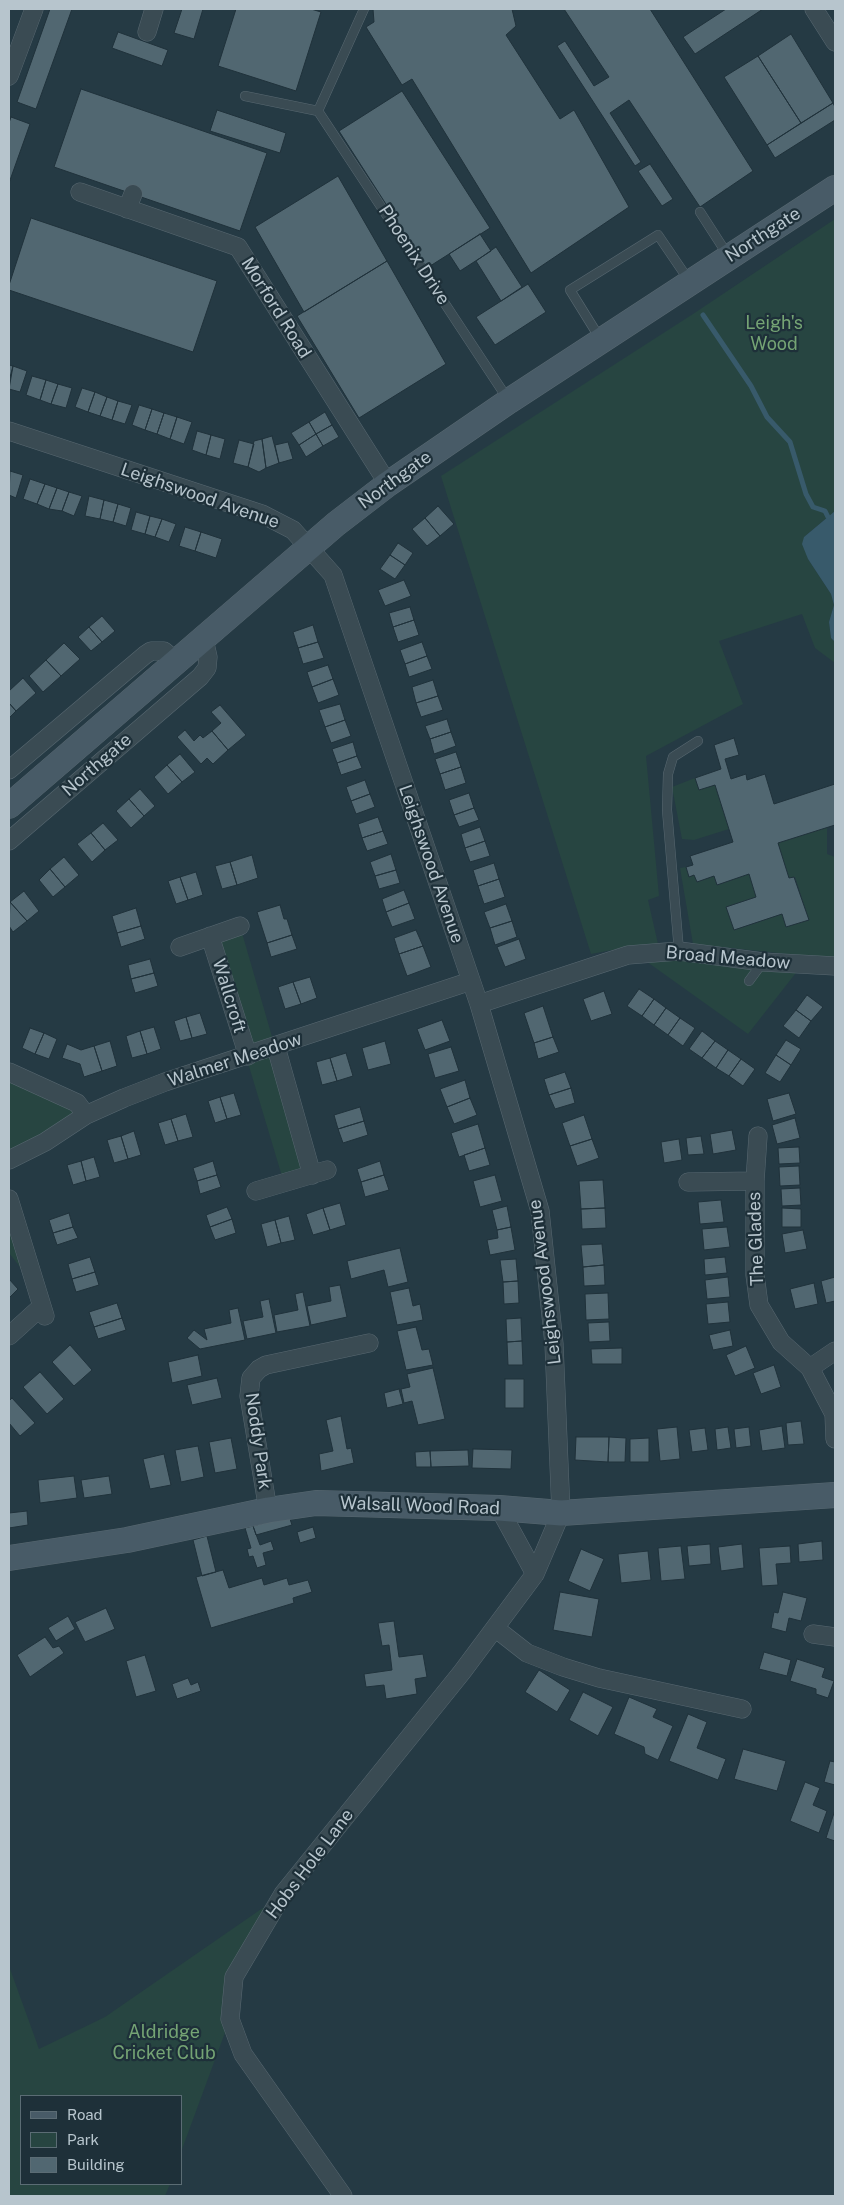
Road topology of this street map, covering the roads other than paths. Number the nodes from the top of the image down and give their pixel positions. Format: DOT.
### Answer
graph roads {
  1 [pos="34,9"];
  2 [pos="154,9"];
  3 [pos="364,9"];
  4 [pos="814,9"];
  5 [pos="147,32"];
  6 [pos="835,42"];
  7 [pos="9,76"];
  8 [pos="245,96"];
  9 [pos="318,111"];
  10 [pos="835,188"];
  11 [pos="80,192"];
  12 [pos="700,212"];
  13 [pos="729,257"];
  14 [pos="690,282"];
  15 [pos="601,341"];
  16 [pos="509,401"];
  17 [pos="9,431"];
  18 [pos="388,484"];
  19 [pos="310,548"];
  20 [pos="204,639"];
  21 [pos="177,662"];
  22 [pos="698,741"];
  23 [pos="9,770"];
  24 [pos="9,806"];
  25 [pos="9,842"];
  26 [pos="240,926"];
  27 [pos="210,936"];
  28 [pos="180,947"];
  29 [pos="679,951"];
  30 [pos="763,962"];
  31 [pos="835,966"];
  32 [pos="471,981"];
  33 [pos="749,981"];
  34 [pos="479,1004"];
  35 [pos="276,1047"];
  36 [pos="248,1056"];
  37 [pos="9,1072"];
  38 [pos="86,1116"];
  39 [pos="758,1136"];
  40 [pos="9,1160"];
  41 [pos="755,1181"];
  42 [pos="688,1182"];
  43 [pos="256,1191"];
  44 [pos="9,1199"];
  45 [pos="9,1336"];
  46 [pos="370,1342"];
  47 [pos="835,1350"];
  48 [pos="810,1368"];
  49 [pos="835,1439"];
  50 [pos="835,1495"];
  51 [pos="499,1508"];
  52 [pos="268,1510"];
  53 [pos="561,1513"];
  54 [pos="9,1558"];
  55 [pos="535,1574"];
  56 [pos="495,1628"];
  57 [pos="813,1634"];
  58 [pos="835,1637"];
  59 [pos="742,1709"];
  60 [pos="343,2196"];
  1 -- 7 [label="street"];
  2 -- 5 [label="street"];
  3 -- 9 [label="lane"];
  4 -- 6 [label="street"];
  8 -- 9 [label="lane"];
  9 -- 16 [label="lane, Phoenix Drive"];
  10 -- 13 [label="main road, Northgate"];
  11 -- 18 [label="street, Morford Road"];
  12 -- 13 [label="lane"];
  13 -- 14 [label="main road, Northgate"];
  14 -- 15 [label="main road, Northgate"];
  14 -- 15 [label="lane"];
  15 -- 16 [label="main road, Northgate"];
  16 -- 18 [label="main road, Northgate"];
  17 -- 19 [label="street, Leighswood Avenue"];
  18 -- 19 [label="main road, Northgate"];
  19 -- 20 [label="main road, Northgate"];
  19 -- 32 [label="street, Leighswood Avenue"];
  20 -- 21 [label="main road, Northgate"];
  20 -- 25 [label="street, Northgate"];
  21 -- 23 [label="street"];
  21 -- 24 [label="main road, Northgate"];
  22 -- 29 [label="lane"];
  26 -- 27 [label="street, Wallcroft"];
  27 -- 28 [label="street, Wallcroft"];
  27 -- 36 [label="street, Wallcroft"];
  29 -- 30 [label="street, Broad Meadow"];
  29 -- 34 [label="street, Broad Meadow"];
  30 -- 31 [label="street, Broad Meadow"];
  30 -- 33 [label="lane"];
  32 -- 34 [label="street, Leighswood Avenue"];
  32 -- 35 [label="street, Walmer Meadow"];
  34 -- 53 [label="street, Leighswood Avenue"];
  35 -- 36 [label="street, Walmer Meadow"];
  35 -- 43 [label="street"];
  36 -- 38 [label="street, Walmer Meadow"];
  37 -- 38 [label="street"];
  38 -- 40 [label="street, Walmer Meadow"];
  39 -- 41 [label="street, The Glades"];
  41 -- 42 [label="street, The Glades"];
  41 -- 48 [label="street, The Glades"];
  44 -- 45 [label="street"];
  46 -- 52 [label="street, Noddy Park"];
  47 -- 48 [label="street"];
  48 -- 49 [label="street, The Glades"];
  50 -- 53 [label="main road, Walsall Wood Road"];
  51 -- 52 [label="main road, Walsall Wood Road"];
  51 -- 53 [label="main road, Walsall Wood Road"];
  51 -- 55 [label="street"];
  52 -- 54 [label="main road, Walsall Wood Road"];
  53 -- 55 [label="street, Hobs Hole Lane"];
  55 -- 56 [label="street, Hobs Hole Lane"];
  56 -- 59 [label="street"];
  56 -- 60 [label="street, Hobs Hole Lane"];
  57 -- 58 [label="street"];
}
